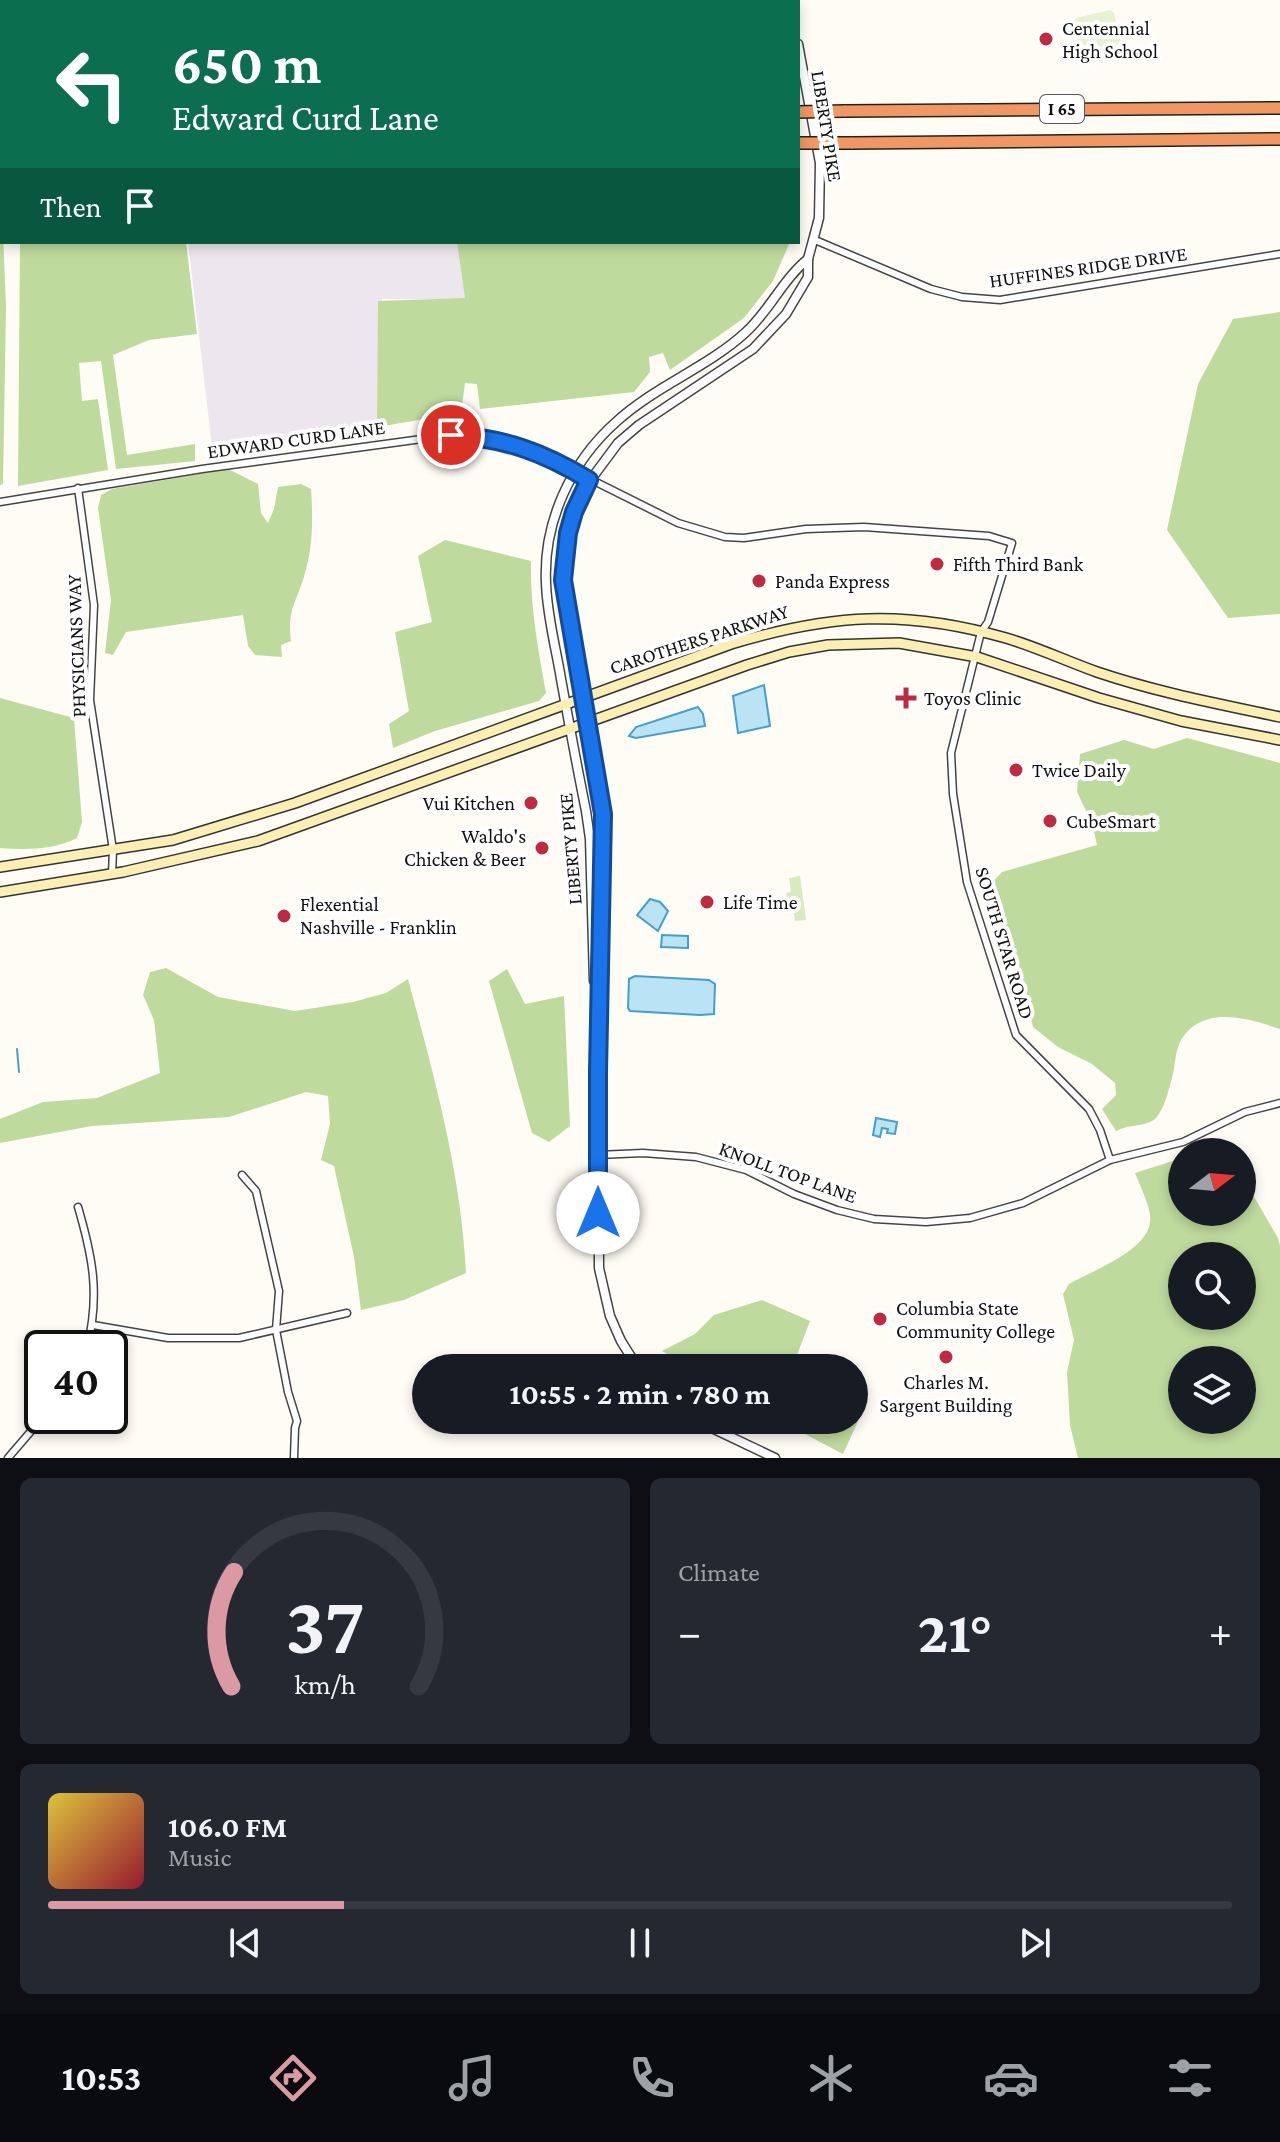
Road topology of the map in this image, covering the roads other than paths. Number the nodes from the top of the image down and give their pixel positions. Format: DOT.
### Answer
graph roads {
  1 [pos="800,55"];
  2 [pos="1280,108"];
  3 [pos="800,112"];
  4 [pos="1280,139"];
  5 [pos="800,143"];
  6 [pos="815,240"];
  7 [pos="1280,254"];
  8 [pos="808,259"];
  9 [pos="672,383"];
  10 [pos="681,398"];
  11 [pos="574,471"];
  12 [pos="589,480"];
  13 [pos="78,488"];
  14 [pos="0,502"];
  15 [pos="1012,543"];
  16 [pos="981,632"];
  17 [pos="977,657"];
  18 [pos="583,697"];
  19 [pos="566,704"];
  20 [pos="1280,717"];
  21 [pos="587,722"];
  22 [pos="570,729"];
  23 [pos="1280,740"];
  24 [pos="113,850"];
  25 [pos="0,867"];
  26 [pos="123,872"];
  27 [pos="112,874"];
  28 [pos="0,892"];
  29 [pos="598,1072"];
  30 [pos="1280,1103"];
  31 [pos="598,1155"];
  32 [pos="1110,1160"];
  33 [pos="242,1175"];
  34 [pos="78,1207"];
  35 [pos="347,1313"];
  36 [pos="93,1325"];
  37 [pos="92,1330"];
  38 [pos="276,1330"];
  39 [pos="629,1354"];
  40 [pos="29,1434"];
  41 [pos="724,1434"];
  42 [pos="9,1458"];
  43 [pos="294,1458"];
  44 [pos="775,1458"];
  1 -- 6 [label="street, LIBERTY PIKE"];
  2 -- 3 [label="highway, I 65, bridge"];
  4 -- 5 [label="highway, I 65 / I 65, bridge"];
  6 -- 7 [label="street, HUFFINES RIDGE DRIVE"];
  6 -- 8 [label="street, LIBERTY PIKE"];
  8 -- 9 [label="street, LIBERTY PIKE"];
  8 -- 10 [label="street, LIBERTY PIKE"];
  9 -- 10 [label="street"];
  9 -- 11 [label="street, LIBERTY PIKE"];
  10 -- 12 [label="street, LIBERTY PIKE"];
  11 -- 12 [label="street, EDWARD CURD LANE"];
  11 -- 13 [label="street, EDWARD CURD LANE"];
  11 -- 19 [label="street, LIBERTY PIKE"];
  12 -- 15 [label="street, EDWARD CURD LANE"];
  12 -- 18 [label="street, LIBERTY PIKE"];
  13 -- 14 [label="street, EDWARD CURD LANE"];
  13 -- 24 [label="street, PHYSICIANS WAY"];
  15 -- 16 [label="street, SOUTH STAR ROAD"];
  16 -- 17 [label="street, SOUTH STAR ROAD"];
  16 -- 18 [label="main road, CAROTHERS PARKWAY"];
  16 -- 20 [label="main road, CAROTHERS PARKWAY"];
  17 -- 21 [label="main road, CAROTHERS PARKWAY"];
  17 -- 23 [label="main road, CAROTHERS PARKWAY"];
  17 -- 32 [label="street, SOUTH STAR ROAD"];
  18 -- 19 [label="main road, CAROTHERS PARKWAY"];
  18 -- 21 [label="street, LIBERTY PIKE"];
  19 -- 22 [label="street, LIBERTY PIKE"];
  19 -- 24 [label="main road, CAROTHERS PARKWAY"];
  21 -- 22 [label="main road, CAROTHERS PARKWAY"];
  21 -- 29 [label="street, LIBERTY PIKE"];
  22 -- 26 [label="main road, CAROTHERS PARKWAY"];
  22 -- 29 [label="street, LIBERTY PIKE"];
  24 -- 25 [label="main road, CAROTHERS PARKWAY"];
  24 -- 26 [label="street, PHYSICIANS WAY"];
  24 -- 27 [label="street, PHYSICIANS WAY"];
  26 -- 27 [label="main road, CAROTHERS PARKWAY"];
  27 -- 28 [label="main road, CAROTHERS PARKWAY"];
  29 -- 31 [label="street, LIBERTY PIKE"];
  30 -- 32 [label="street, KNOLL TOP LANE"];
  31 -- 32 [label="street, KNOLL TOP LANE"];
  31 -- 39 [label="street, LIBERTY PIKE"];
  33 -- 38 [label="street"];
  34 -- 36 [label="street"];
  35 -- 38 [label="street"];
  36 -- 37 [label="street"];
  36 -- 38 [label="street"];
  38 -- 43 [label="street"];
  40 -- 42 [label="street"];
  41 -- 44 [label="street"];
}
